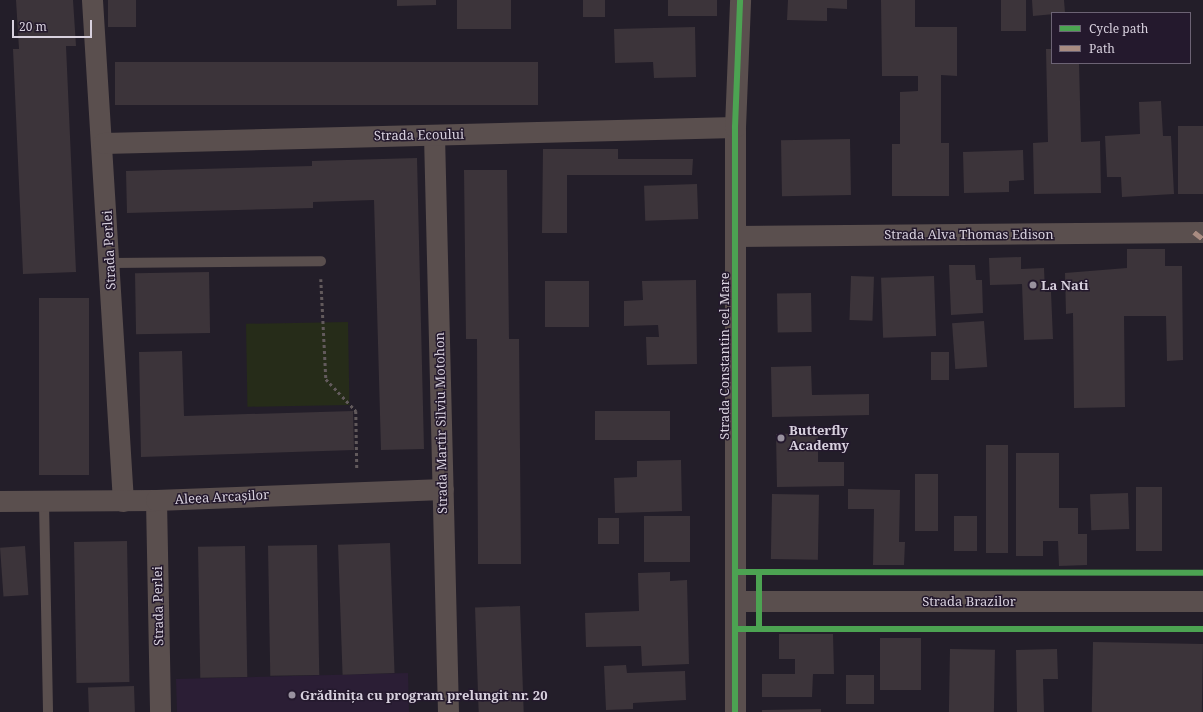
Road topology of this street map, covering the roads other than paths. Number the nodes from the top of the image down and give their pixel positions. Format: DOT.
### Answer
graph roads {
  1 [pos="92,0"];
  2 [pos="740,0"];
  3 [pos="735,127"];
  4 [pos="434,135"];
  5 [pos="103,143"];
  6 [pos="1203,232"];
  7 [pos="735,236"];
  8 [pos="320,261"];
  9 [pos="110,263"];
  10 [pos="443,489"];
  11 [pos="156,500"];
  12 [pos="0,501"];
  13 [pos="123,501"];
  14 [pos="44,502"];
  15 [pos="735,601"];
  16 [pos="1203,601"];
  17 [pos="48,712"];
  18 [pos="160,712"];
  19 [pos="448,712"];
  20 [pos="735,712"];
  1 -- 5 [label="street, Strada Perlei"];
  2 -- 3 [label="street, Strada Constantin cel Mare"];
  3 -- 4 [label="street, Strada Ecoului"];
  3 -- 7 [label="street, Strada Constantin cel Mare"];
  4 -- 5 [label="street, Strada Ecoului"];
  4 -- 10 [label="street, Strada Martir Silviu Motohon"];
  5 -- 9 [label="street, Strada Perlei"];
  6 -- 7 [label="street, Strada Alva Thomas Edison"];
  7 -- 15 [label="street, Strada Constantin cel Mare"];
  8 -- 9 [label="lane"];
  9 -- 13 [label="street, Strada Perlei"];
  10 -- 11 [label="street, Aleea Arcașilor"];
  10 -- 19 [label="street, Strada Martir Silviu Motohon"];
  11 -- 13 [label="street, Aleea Arcașilor"];
  11 -- 18 [label="street, Strada Perlei"];
  12 -- 14 [label="street, Aleea Arcașilor"];
  13 -- 14 [label="street, Aleea Arcașilor"];
  14 -- 17 [label="lane"];
  15 -- 16 [label="street, Strada Brazilor"];
  15 -- 20 [label="street, Strada Constantin cel Mare"];
}
